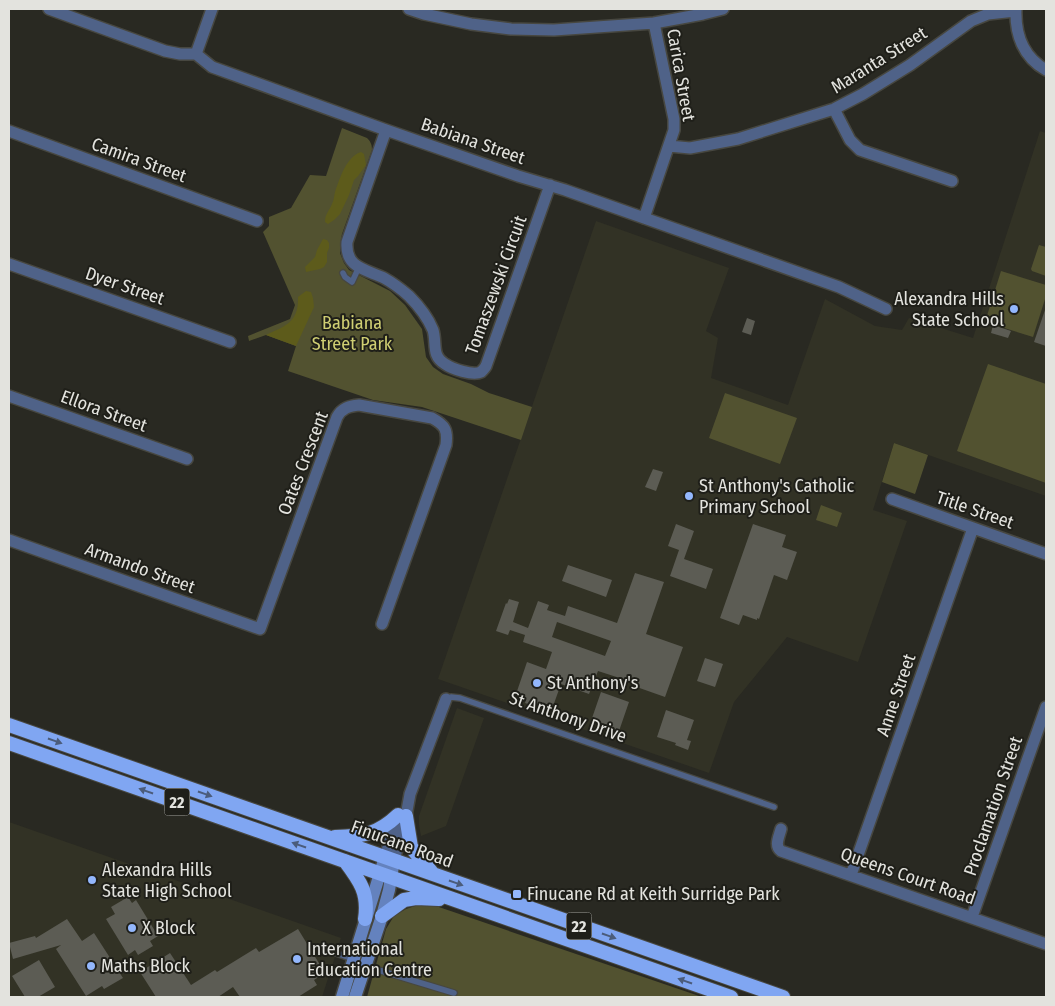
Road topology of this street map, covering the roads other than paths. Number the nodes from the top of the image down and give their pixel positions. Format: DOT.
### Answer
graph roads {
  1 [pos="49,9"];
  2 [pos="212,9"];
  3 [pos="409,9"];
  4 [pos="723,9"];
  5 [pos="1016,10"];
  6 [pos="654,23"];
  7 [pos="196,54"];
  8 [pos="1046,70"];
  9 [pos="834,109"];
  10 [pos="386,130"];
  11 [pos="9,131"];
  12 [pos="669,146"];
  13 [pos="952,181"];
  14 [pos="550,185"];
  15 [pos="644,218"];
  16 [pos="257,221"];
  17 [pos="9,264"];
  18 [pos="359,267"];
  19 [pos="343,273"];
  20 [pos="886,309"];
  21 [pos="230,342"];
  22 [pos="9,396"];
  23 [pos="187,460"];
  24 [pos="892,499"];
  25 [pos="973,528"];
  26 [pos="9,540"];
  27 [pos="1046,554"];
  28 [pos="382,624"];
  29 [pos="260,629"];
  30 [pos="446,699"];
  31 [pos="1046,707"];
  32 [pos="9,725"];
  33 [pos="9,743"];
  34 [pos="774,807"];
  35 [pos="402,815"];
  36 [pos="781,830"];
  37 [pos="329,837"];
  38 [pos="389,859"];
  39 [pos="345,861"];
  40 [pos="851,874"];
  41 [pos="386,875"];
  42 [pos="434,875"];
  43 [pos="452,899"];
  44 [pos="382,916"];
  45 [pos="972,917"];
  46 [pos="365,919"];
  47 [pos="1046,944"];
  48 [pos="336,953"];
  49 [pos="359,963"];
  50 [pos="454,993"];
  51 [pos="342,997"];
  52 [pos="355,997"];
  53 [pos="731,997"];
  54 [pos="783,997"];
  1 -- 7 [label="street"];
  2 -- 7 [label="street"];
  3 -- 6 [label="street"];
  4 -- 6 [label="street"];
  5 -- 8 [label="street"];
  5 -- 9 [label="street, Maranta Street"];
  6 -- 12 [label="street, Carica Street"];
  7 -- 10 [label="street, Babiana Street"];
  9 -- 12 [label="street, Maranta Street"];
  9 -- 13 [label="street"];
  10 -- 14 [label="street, Babiana Street"];
  10 -- 18 [label="street"];
  11 -- 16 [label="street, Camira Street"];
  12 -- 15 [label="street, Carica Street"];
  14 -- 15 [label="street, Babiana Street"];
  14 -- 18 [label="street, Tomaszewski Circuit"];
  15 -- 20 [label="street, Babiana Street"];
  17 -- 21 [label="street, Dyer Street"];
  18 -- 19 [label="lane"];
  22 -- 23 [label="street, Ellora Street"];
  24 -- 25 [label="street, Title Street"];
  25 -- 27 [label="street, Title Street"];
  25 -- 40 [label="street, Anne Street"];
  26 -- 29 [label="street, Armando Street"];
  28 -- 29 [label="street, Oates Crescent"];
  30 -- 34 [label="lane, St Anthony Drive"];
  30 -- 35 [label="street, St Anthony Drive"];
  31 -- 45 [label="street, Proclamation Street"];
  32 -- 37 [label="highway, Finucane Road / 22, one-way"];
  39 -- 33 [label="highway, Finucane Road / 22, one-way"];
  35 -- 37 [label="highway"];
  35 -- 38 [label="street, St Anthony Drive"];
  35 -- 42 [label="highway"];
  36 -- 40 [label="street, Queens Court Road"];
  37 -- 38 [label="highway, Finucane Road / 22"];
  38 -- 41 [label="main road"];
  38 -- 42 [label="highway, Finucane Road / 22"];
  39 -- 41 [label="highway, Finucane Road / 22"];
  39 -- 46 [label="highway"];
  40 -- 45 [label="street, Queens Court Road"];
  41 -- 43 [label="highway, Finucane Road / 22"];
  41 -- 44 [label="main road"];
  41 -- 46 [label="main road"];
  42 -- 54 [label="highway, Finucane Road / 22, one-way"];
  43 -- 44 [label="highway"];
  53 -- 43 [label="highway, Finucane Road / 22, one-way"];
  44 -- 49 [label="main road"];
  45 -- 47 [label="street, Queens Court Road"];
  46 -- 49 [label="main road"];
  48 -- 49 [label="lane"];
  49 -- 50 [label="lane"];
  49 -- 51 [label="main road"];
  49 -- 52 [label="main road"];
}
